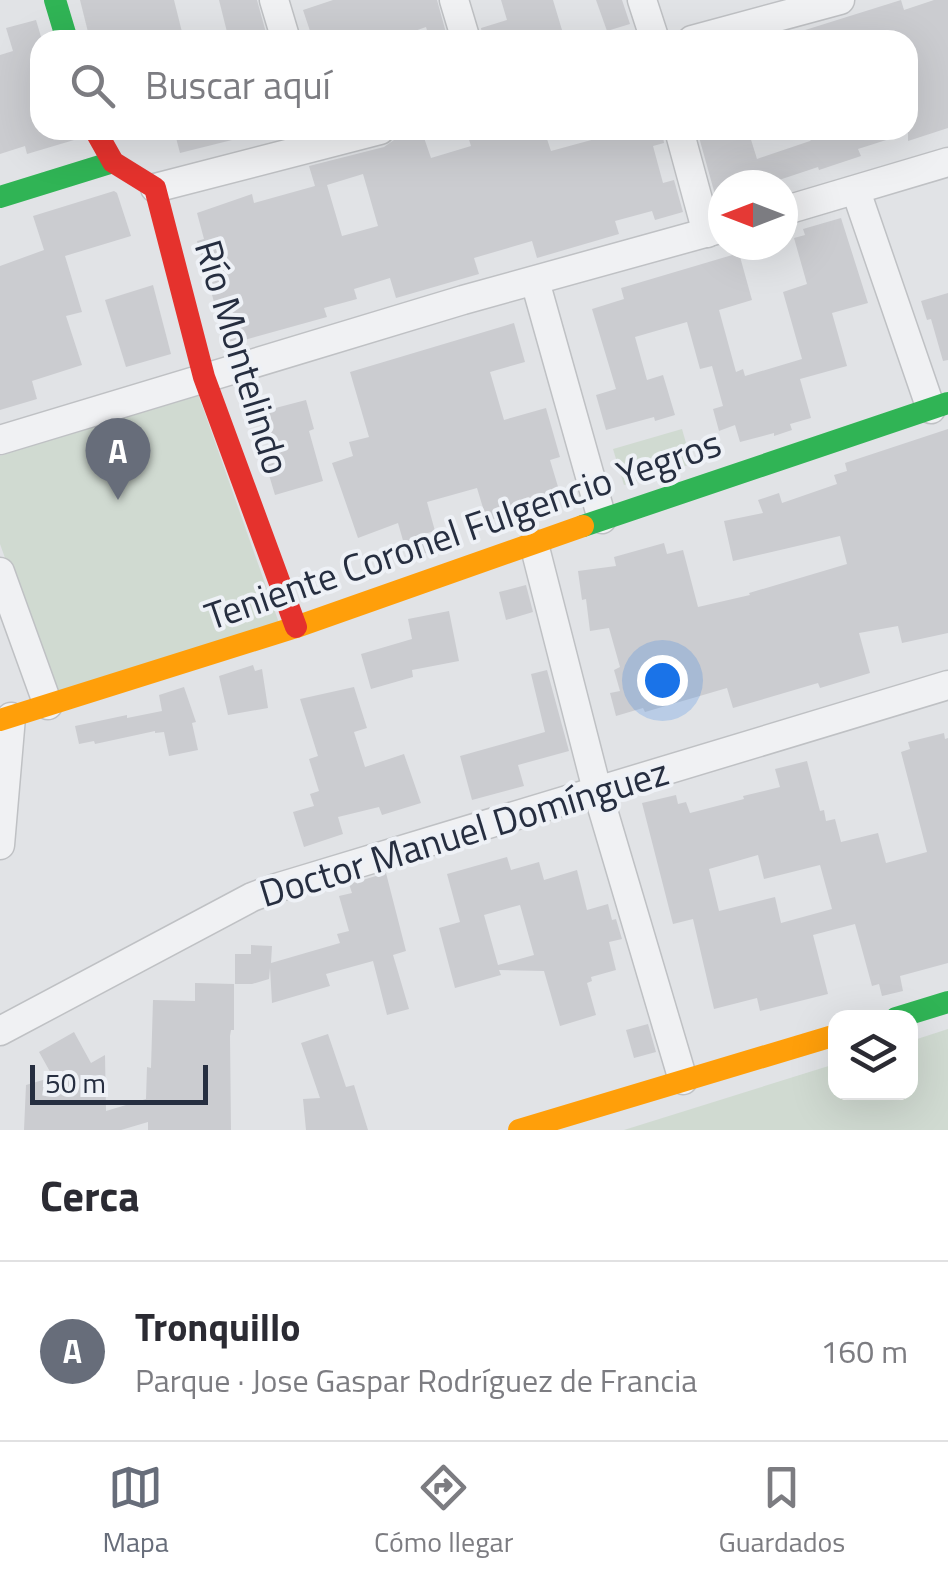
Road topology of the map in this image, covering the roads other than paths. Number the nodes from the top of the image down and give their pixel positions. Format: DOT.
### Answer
graph roads {
  1 [pos="56,0"];
  2 [pos="274,0"];
  3 [pos="454,0"];
  4 [pos="642,0"];
  5 [pos="840,0"];
  6 [pos="807,5"];
  7 [pos="64,30"];
  8 [pos="283,30"];
  9 [pos="463,30"];
  10 [pos="651,30"];
  11 [pos="725,30"];
  12 [pos="101,140"];
  13 [pos="312,140"];
  14 [pos="683,140"];
  15 [pos="113,162"];
  16 [pos="948,162"];
  17 [pos="155,188"];
  18 [pos="856,190"];
  19 [pos="0,197"];
  20 [pos="798,207"];
  21 [pos="708,211"];
  22 [pos="708,232"];
  23 [pos="535,281"];
  24 [pos="204,377"];
  25 [pos="939,406"];
  26 [pos="0,440"];
  27 [pos="602,518"];
  28 [pos="534,544"];
  29 [pos="0,572"];
  30 [pos="296,628"];
  31 [pos="948,686"];
  32 [pos="48,705"];
  33 [pos="5,718"];
  34 [pos="597,790"];
  35 [pos="0,845"];
  36 [pos="948,1002"];
  37 [pos="918,1011"];
  38 [pos="0,1031"];
  39 [pos="828,1037"];
  40 [pos="683,1080"];
  41 [pos="519,1130"];
  1 -- 7 [label="street"];
  2 -- 8 [label="street"];
  3 -- 9 [label="street"];
  4 -- 10 [label="street"];
  5 -- 6 [label="street"];
  6 -- 11 [label="street"];
  12 -- 15 [label="street"];
  13 -- 17 [label="street"];
  14 -- 21 [label="street"];
  15 -- 17 [label="street"];
  15 -- 19 [label="street"];
  16 -- 18 [label="street"];
  17 -- 24 [label="street, Río Montelindo"];
  18 -- 20 [label="street"];
  18 -- 25 [label="street"];
  22 -- 23 [label="street"];
  23 -- 24 [label="street"];
  23 -- 27 [label="street"];
  24 -- 26 [label="street"];
  24 -- 30 [label="street, Río Montelindo"];
  25 -- 27 [label="street, Teniente Coronel Fulgencio Yegros"];
  27 -- 28 [label="street, Teniente Coronel Fulgencio Yegros"];
  28 -- 30 [label="street, Teniente Coronel Fulgencio Yegros"];
  28 -- 34 [label="street"];
  29 -- 32 [label="street"];
  30 -- 32 [label="street, Teniente Coronel Fulgencio Yegros"];
  31 -- 34 [label="street, Doctor Manuel Domínguez"];
  32 -- 33 [label="street, Teniente Coronel Fulgencio Yegros"];
  33 -- 35 [label="street"];
  34 -- 38 [label="street, Doctor Manuel Domínguez"];
  34 -- 40 [label="street"];
  36 -- 37 [label="street"];
  39 -- 40 [label="street"];
  40 -- 41 [label="street"];
}
